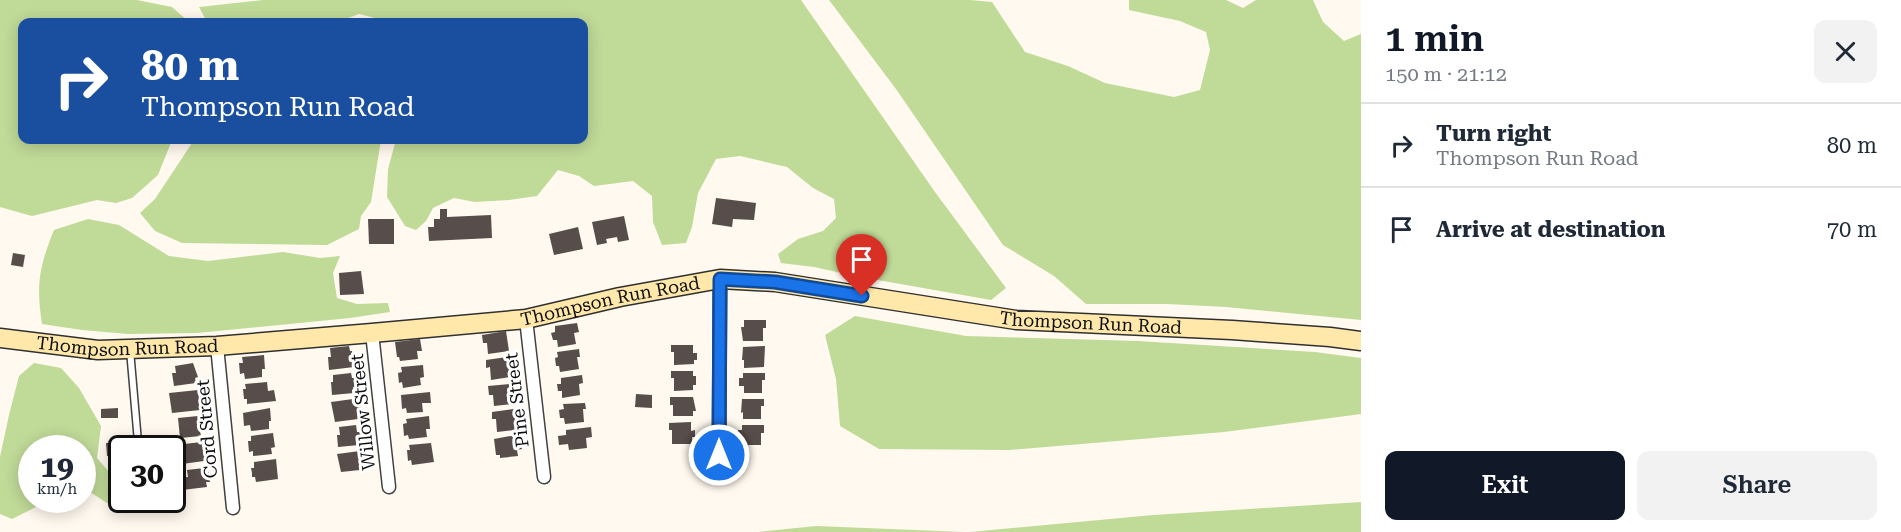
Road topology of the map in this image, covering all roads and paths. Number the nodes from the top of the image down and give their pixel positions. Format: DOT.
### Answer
graph roads {
  1 [pos="720,279"];
  2 [pos="526,319"];
  3 [pos="372,333"];
  4 [pos="0,338"];
  5 [pos="1361,341"];
  6 [pos="218,346"];
  7 [pos="130,349"];
  8 [pos="137,435"];
  9 [pos="719,455"];
  10 [pos="544,477"];
  11 [pos="389,487"];
  12 [pos="233,508"];
  1 -- 2 [label="street, Thompson Run Road"];
  1 -- 5 [label="street, Thompson Run Road"];
  1 -- 9 [label="street"];
  2 -- 3 [label="street, Thompson Run Road"];
  2 -- 10 [label="street, Pine Street"];
  3 -- 6 [label="street, Thompson Run Road"];
  3 -- 11 [label="street, Willow Street"];
  4 -- 7 [label="street, Thompson Run Road"];
  6 -- 7 [label="street, Thompson Run Road"];
  6 -- 12 [label="street, Cord Street"];
  7 -- 8 [label="lane"];
}
